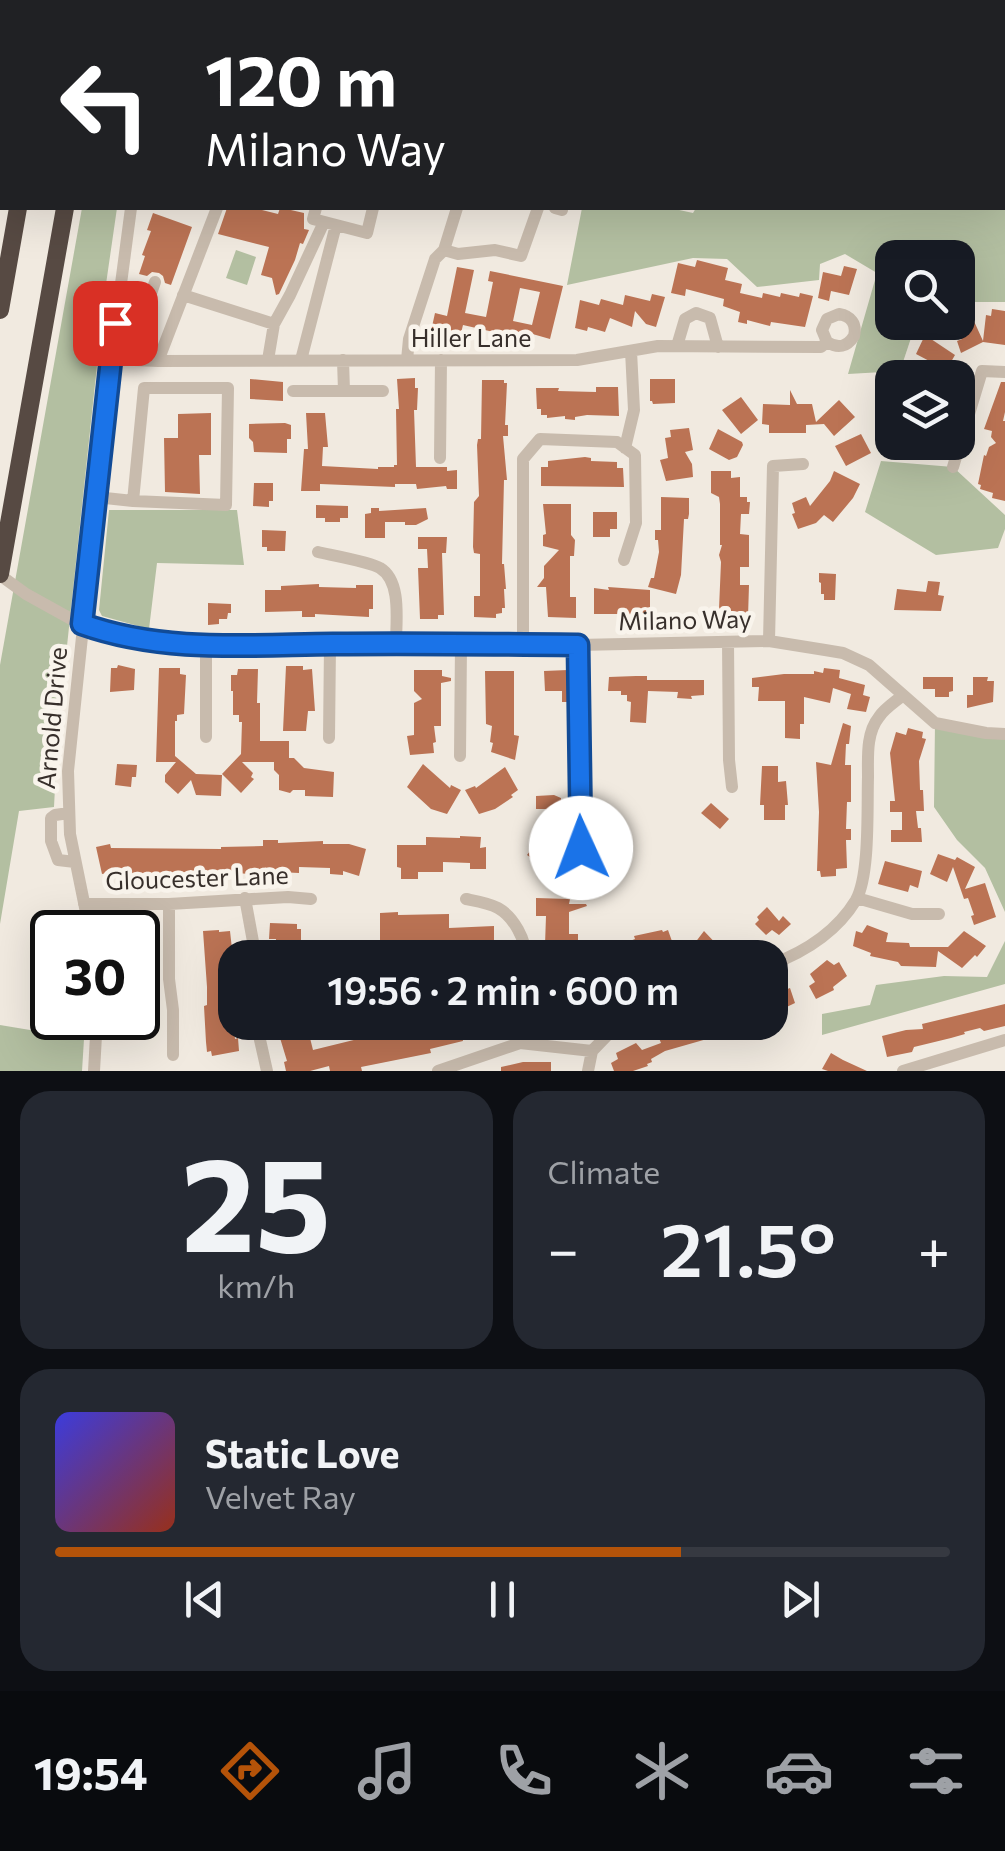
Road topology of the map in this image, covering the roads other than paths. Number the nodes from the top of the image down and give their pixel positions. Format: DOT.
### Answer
graph roads {
  1 [pos="18,210"];
  2 [pos="65,210"];
  3 [pos="131,210"];
  4 [pos="216,210"];
  5 [pos="316,210"];
  6 [pos="373,210"];
  7 [pos="456,210"];
  8 [pos="537,210"];
  9 [pos="330,224"];
  10 [pos="444,250"];
  11 [pos="154,282"];
  12 [pos="183,296"];
  13 [pos="0,310"];
  14 [pos="274,324"];
  15 [pos="828,342"];
  16 [pos="677,346"];
  17 [pos="718,347"];
  18 [pos="632,351"];
  19 [pos="111,359"];
  20 [pos="139,360"];
  21 [pos="268,360"];
  22 [pos="300,360"];
  23 [pos="343,360"];
  24 [pos="407,360"];
  25 [pos="441,360"];
  26 [pos="158,361"];
  27 [pos="1005,372"];
  28 [pos="293,391"];
  29 [pos="344,391"];
  30 [pos="383,391"];
  31 [pos="625,448"];
  32 [pos="440,458"];
  33 [pos="803,464"];
  34 [pos="953,467"];
  35 [pos="96,497"];
  36 [pos="133,501"];
  37 [pos="318,552"];
  38 [pos="624,560"];
  39 [pos="0,574"];
  40 [pos="82,624"];
  41 [pos="768,641"];
  42 [pos="728,642"];
  43 [pos="396,643"];
  44 [pos="330,644"];
  45 [pos="461,644"];
  46 [pos="523,644"];
  47 [pos="578,645"];
  48 [pos="206,646"];
  49 [pos="902,696"];
  50 [pos="1005,734"];
  51 [pos="206,738"];
  52 [pos="329,738"];
  53 [pos="460,756"];
  54 [pos="732,788"];
  55 [pos="582,879"];
  56 [pos="245,898"];
  57 [pos="858,898"];
  58 [pos="311,899"];
  59 [pos="466,899"];
  60 [pos="84,904"];
  61 [pos="170,904"];
  62 [pos="85,910"];
  63 [pos="938,914"];
  64 [pos="253,940"];
  65 [pos="522,940"];
  66 [pos="788,958"];
  67 [pos="96,1040"];
  68 [pos="260,1040"];
  69 [pos="520,1040"];
  70 [pos="603,1040"];
  71 [pos="1005,1040"];
  72 [pos="520,1043"];
  73 [pos="592,1051"];
  74 [pos="172,1055"];
  75 [pos="94,1071"];
  76 [pos="267,1071"];
  77 [pos="438,1071"];
  78 [pos="588,1071"];
  79 [pos="903,1071"];
  1 -- 13 [label="highway"];
  2 -- 39 [label="highway"];
  3 -- 19 [label="street, Arnold Drive"];
  4 -- 12 [label="street"];
  5 -- 9 [label="street"];
  6 -- 9 [label="street"];
  7 -- 10 [label="street"];
  8 -- 10 [label="street"];
  9 -- 14 [label="street"];
  9 -- 22 [label="street"];
  10 -- 24 [label="street"];
  11 -- 20 [label="street"];
  12 -- 14 [label="street"];
  12 -- 26 [label="street"];
  14 -- 21 [label="street"];
  15 -- 17 [label="street, Hiller Lane"];
  16 -- 17 [label="street, Hiller Lane"];
  16 -- 17 [label="street"];
  16 -- 18 [label="street, Hiller Lane"];
  18 -- 25 [label="street, Hiller Lane"];
  18 -- 31 [label="street"];
  19 -- 20 [label="street, Hiller Lane"];
  19 -- 35 [label="street, Arnold Drive"];
  20 -- 26 [label="street, Hiller Lane"];
  21 -- 22 [label="street, Hiller Lane"];
  21 -- 26 [label="street, Hiller Lane"];
  22 -- 23 [label="street, Hiller Lane"];
  23 -- 24 [label="street, Hiller Lane"];
  23 -- 29 [label="street"];
  24 -- 25 [label="street, Hiller Lane"];
  25 -- 32 [label="street"];
  27 -- 34 [label="street"];
  28 -- 29 [label="street"];
  29 -- 30 [label="street"];
  31 -- 38 [label="street"];
  31 -- 46 [label="street"];
  33 -- 41 [label="street"];
  35 -- 36 [label="street"];
  35 -- 40 [label="street, Arnold Drive"];
  36 -- 36 [label="street"];
  37 -- 43 [label="street"];
  39 -- 40 [label="street, Milano Way"];
  40 -- 48 [label="street, Milano Way"];
  40 -- 60 [label="street, Arnold Drive"];
  41 -- 42 [label="street, Milano Way"];
  41 -- 49 [label="street, Milano Way"];
  42 -- 47 [label="street, Milano Way"];
  42 -- 54 [label="street"];
  43 -- 44 [label="street, Milano Way"];
  43 -- 45 [label="street, Milano Way"];
  44 -- 48 [label="street, Milano Way"];
  44 -- 52 [label="street"];
  45 -- 46 [label="street, Milano Way"];
  45 -- 53 [label="street"];
  46 -- 47 [label="street, Milano Way"];
  47 -- 55 [label="street"];
  48 -- 51 [label="street"];
  49 -- 50 [label="street, Milano Way"];
  49 -- 57 [label="street"];
  56 -- 58 [label="street, Gloucester Lane"];
  56 -- 61 [label="street, Gloucester Lane"];
  56 -- 64 [label="street"];
  57 -- 63 [label="street"];
  57 -- 66 [label="street"];
  59 -- 65 [label="street"];
  60 -- 61 [label="street, Gloucester Lane"];
  60 -- 62 [label="street, Arnold Drive"];
  61 -- 74 [label="street"];
  67 -- 75 [label="street"];
  68 -- 76 [label="street"];
  69 -- 72 [label="street"];
  70 -- 73 [label="street"];
  71 -- 79 [label="street"];
  72 -- 73 [label="street"];
  72 -- 77 [label="street"];
  73 -- 78 [label="street"];
}
